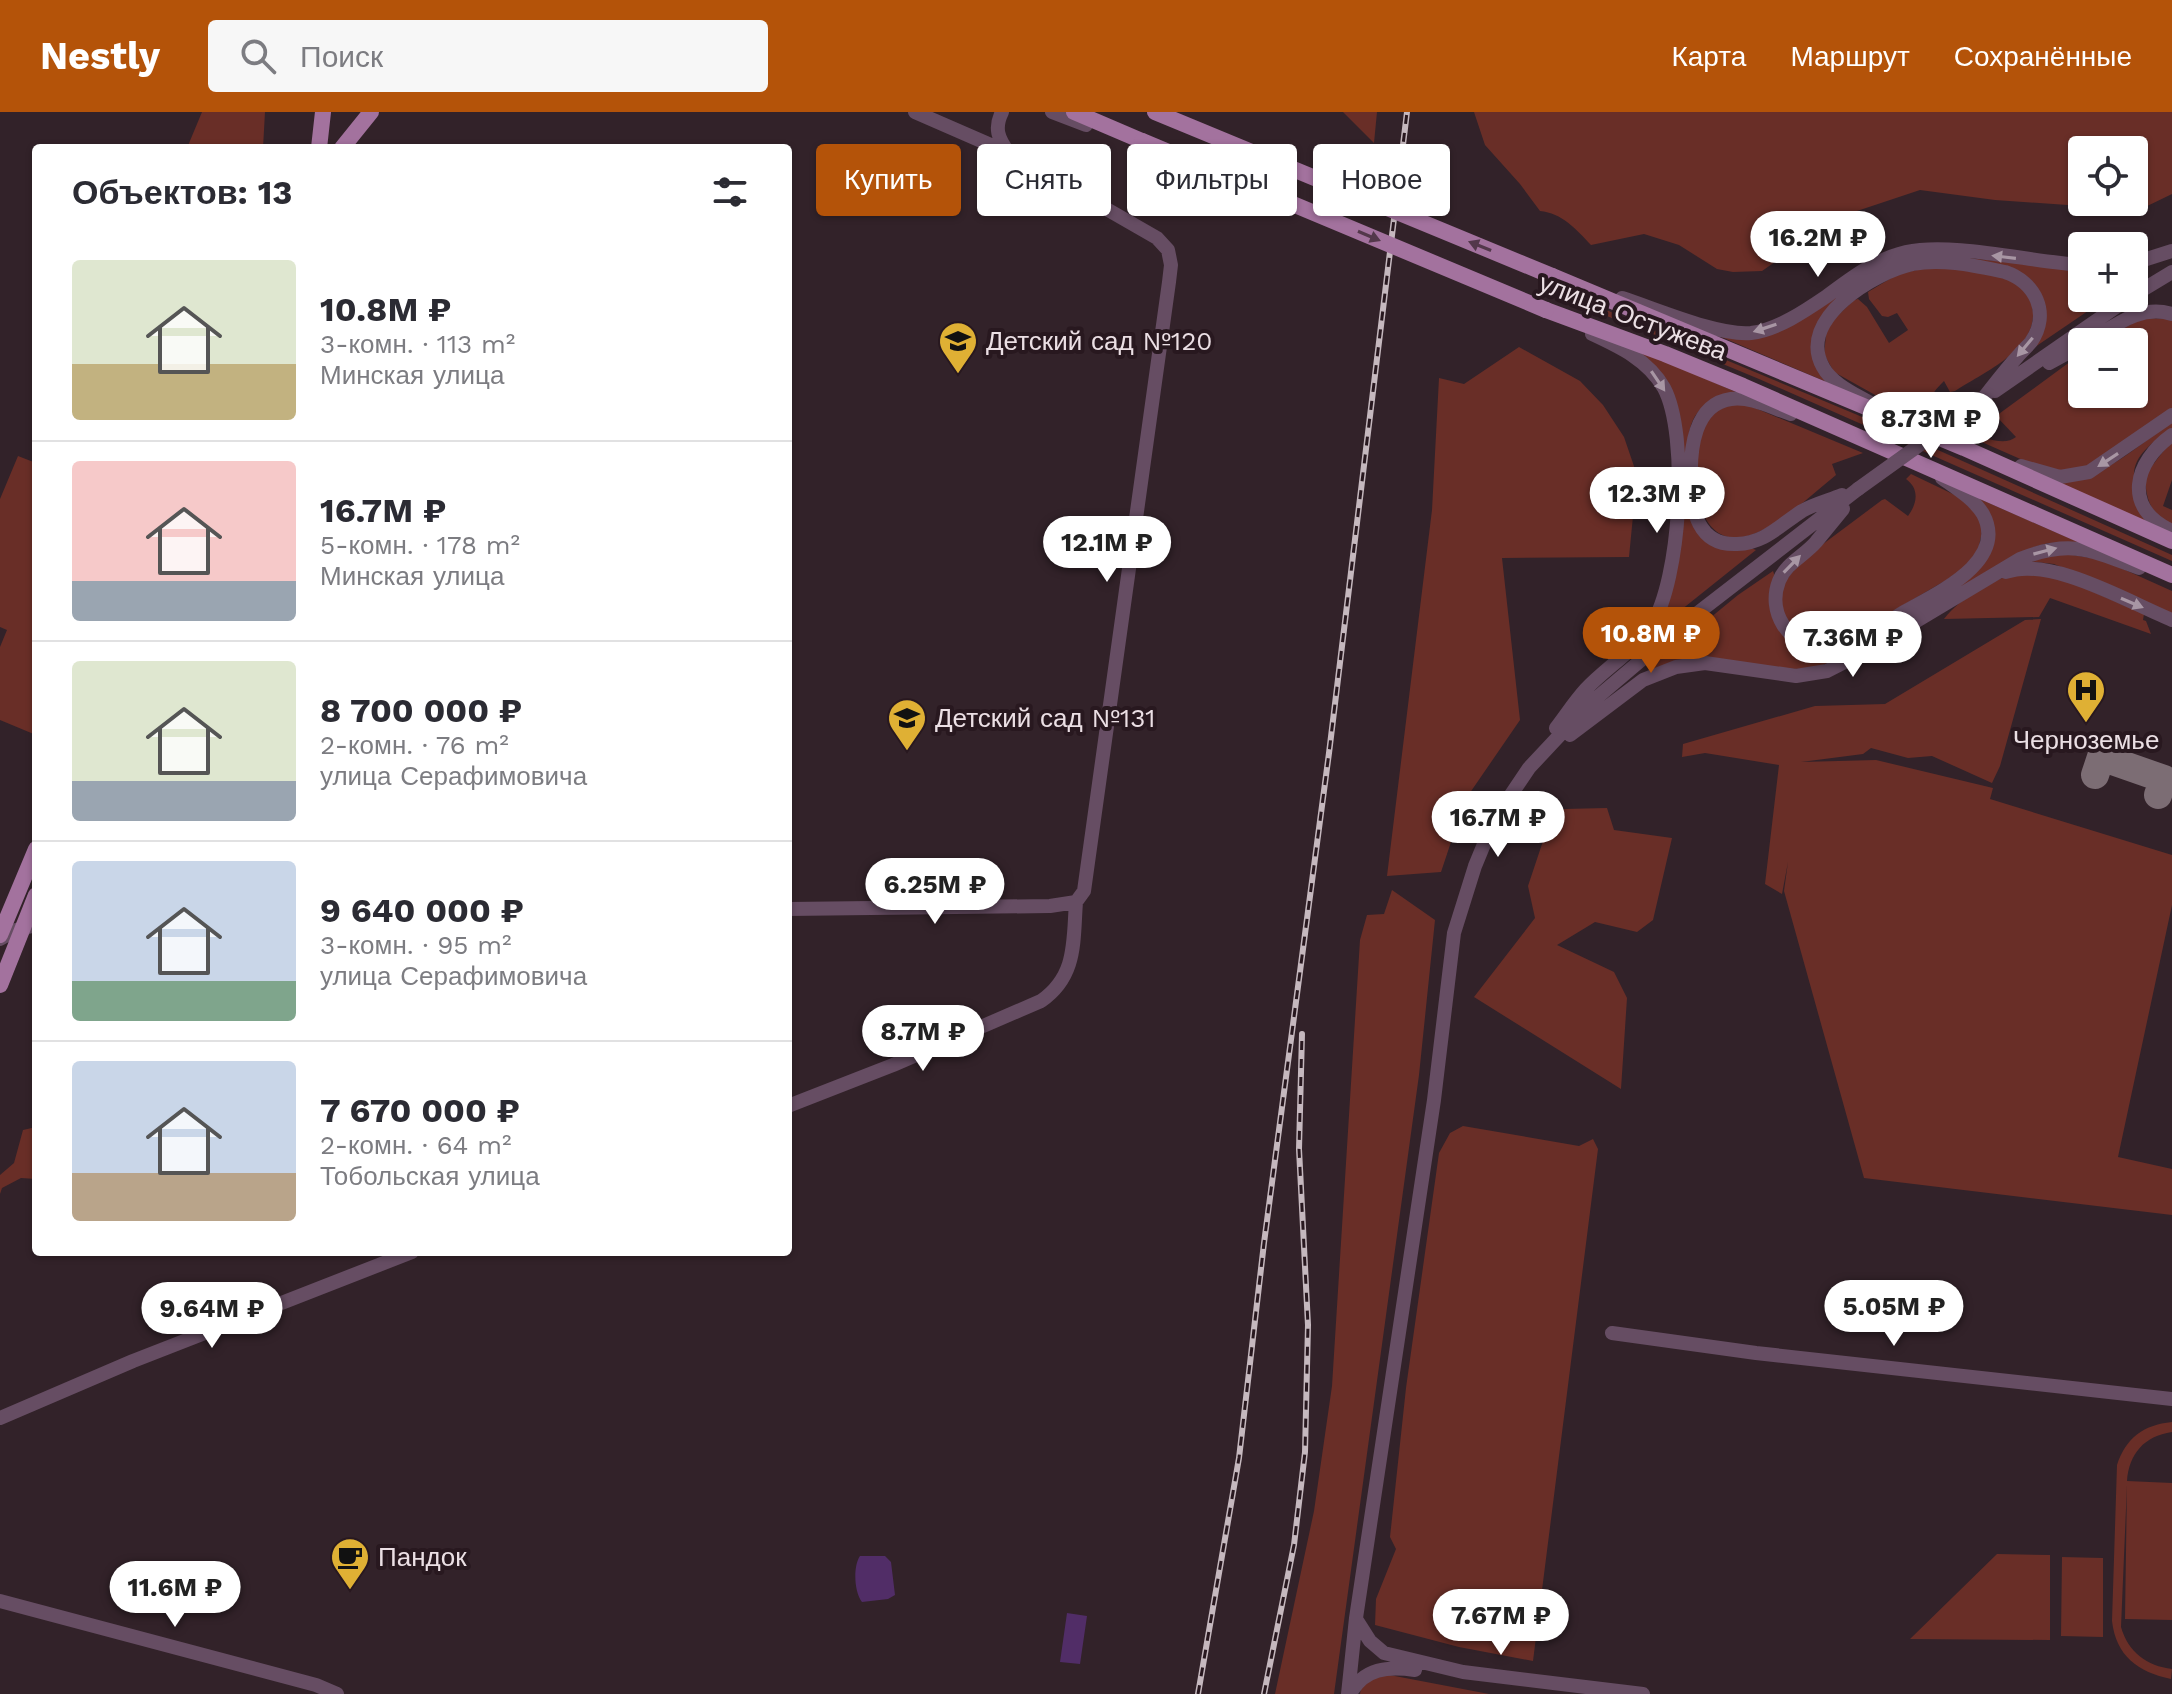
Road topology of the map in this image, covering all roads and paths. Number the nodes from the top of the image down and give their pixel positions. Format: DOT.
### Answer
graph roads {
  1 [pos="323,112"];
  2 [pos="371,112"];
  3 [pos="915,112"];
  4 [pos="1002,112"];
  5 [pos="1052,112"];
  6 [pos="1074,112"];
  7 [pos="1155,112"];
  8 [pos="1142,141"];
  9 [pos="319,144"];
  10 [pos="345,144"];
  11 [pos="988,144"];
  12 [pos="1002,144"];
  13 [pos="1111,212"];
  14 [pos="2172,251"];
  15 [pos="2148,259"];
  16 [pos="2068,263"];
  17 [pos="2172,272"];
  18 [pos="1552,276"];
  19 [pos="2148,286"];
  20 [pos="1546,310"];
  21 [pos="2109,312"];
  22 [pos="2172,314"];
  23 [pos="2111,328"];
  24 [pos="2068,353"];
  25 [pos="1982,400"];
  26 [pos="2172,415"];
  27 [pos="1901,422"];
  28 [pos="2172,435"];
  29 [pos="1862,440"];
  30 [pos="1964,448"];
  31 [pos="1931,469"];
  32 [pos="1858,489"];
  33 [pos="2172,531"];
  34 [pos="2172,541"];
  35 [pos="2172,575"];
  36 [pos="2172,582"];
  37 [pos="1980,583"];
  38 [pos="2172,620"];
  39 [pos="1529,768"];
  40 [pos="32,859"];
  41 [pos="1076,902"];
  42 [pos="792,909"];
  43 [pos="29,926"];
  44 [pos="0,937"];
  45 [pos="0,985"];
  46 [pos="792,1104"];
  47 [pos="402,1256"];
  48 [pos="1612,1333"];
  49 [pos="2172,1399"];
  50 [pos="0,1418"];
  51 [pos="0,1601"];
  52 [pos="1356,1618"];
  53 [pos="1463,1672"];
  54 [pos="337,1694"];
  55 [pos="1349,1694"];
  56 [pos="1643,1694"];
  1 -- 9 [label="main road"];
  2 -- 10 [label="main road"];
  3 -- 11 [label="street"];
  4 -- 12 [label="street"];
  5 -- 8 [label="street"];
  6 -- 8 [label="main road, улица Остужева"];
  18 -- 7 [label="main road, улица Остужева, one-way, bridge"];
  8 -- 20 [label="main road, улица Остужева, one-way, bridge"];
  13 -- 41 [label="street"];
  14 -- 15 [label="street"];
  16 -- 18 [label="street, one-way"];
  17 -- 19 [label="street"];
  18 -- 27 [label="main road, улица Остужева"];
  20 -- 29 [label="main road, улица Остужева"];
  20 -- 39 [label="street, one-way"];
  21 -- 25 [label="street"];
  22 -- 23 [label="street"];
  24 -- 25 [label="street"];
  27 -- 25 [label="street, one-way"];
  25 -- 32 [label="street, bridge"];
  26 -- 30 [label="street, one-way"];
  27 -- 30 [label="main road, улица Остужева"];
  28 -- 33 [label="street"];
  29 -- 31 [label="main road, улица Остужева"];
  29 -- 32 [label="street"];
  30 -- 34 [label="main road, улица Остужева"];
  31 -- 32 [label="street, one-way"];
  31 -- 35 [label="main road, улица Остужева"];
  32 -- 39 [label="street"];
  37 -- 36 [label="street, one-way"];
  37 -- 38 [label="street, one-way"];
  37 -- 39 [label="street"];
  39 -- 52 [label="street"];
  40 -- 44 [label="main road"];
  41 -- 42 [label="street"];
  41 -- 46 [label="street"];
  43 -- 44 [label="street"];
  43 -- 45 [label="main road"];
  47 -- 50 [label="street"];
  48 -- 49 [label="street"];
  51 -- 54 [label="street"];
  52 -- 53 [label="street"];
  52 -- 55 [label="street"];
  53 -- 55 [label="street"];
  53 -- 56 [label="street"];
}
